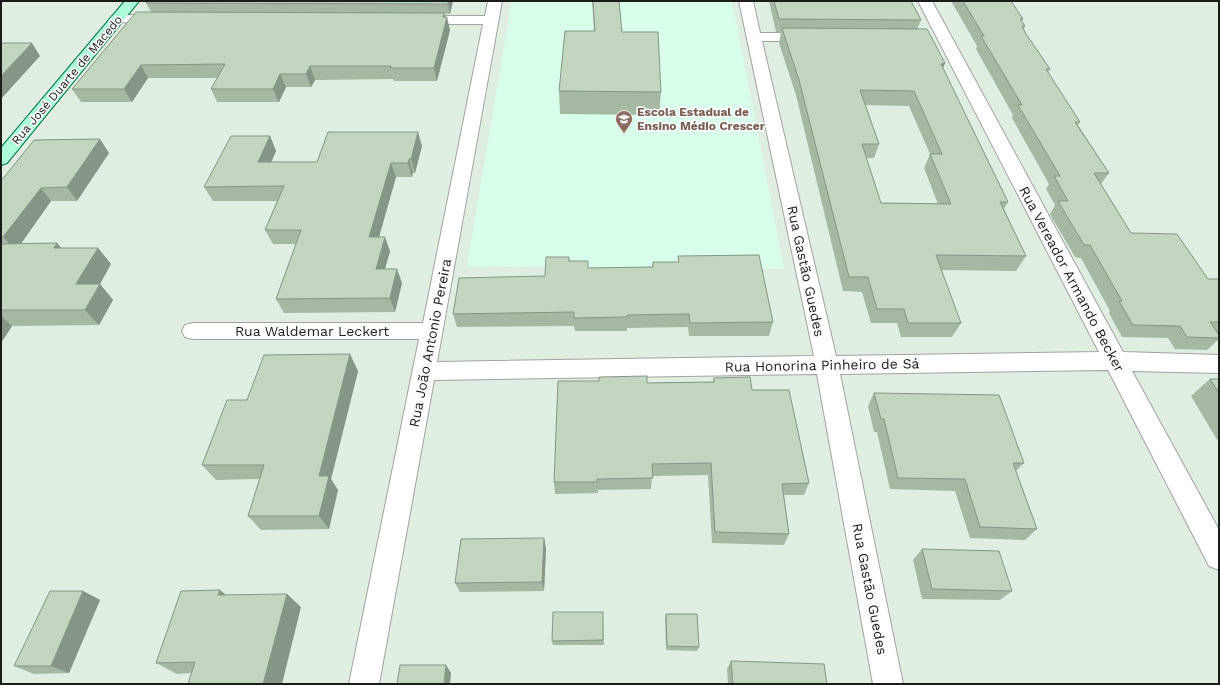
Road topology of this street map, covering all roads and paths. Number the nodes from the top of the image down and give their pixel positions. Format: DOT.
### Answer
graph roads {
  1 [pos="132,1"];
  2 [pos="746,1"];
  3 [pos="925,1"];
  4 [pos="493,11"];
  5 [pos="117,19"];
  6 [pos="173,19"];
  7 [pos="404,20"];
  8 [pos="754,37"];
  9 [pos="826,38"];
  10 [pos="1,159"];
  11 [pos="193,331"];
  12 [pos="432,331"];
  13 [pos="1114,361"];
  14 [pos="1219,364"];
  15 [pos="827,365"];
  16 [pos="424,371"];
  17 [pos="1219,557"];
  18 [pos="364,684"];
  19 [pos="888,684"];
  1 -- 5 [label="street, Rua José Duarte de Macedo"];
  2 -- 8 [label="street, Rua Gastão Guedes"];
  3 -- 13 [label="street, Rua Vereador Armando Becker"];
  4 -- 7 [label="street"];
  4 -- 12 [label="street, Rua João Antonio Pereira"];
  5 -- 6 [label="street"];
  5 -- 10 [label="street, Rua José Duarte de Macedo"];
  8 -- 9 [label="street"];
  8 -- 15 [label="street, Rua Gastão Guedes"];
  11 -- 12 [label="street, Rua Waldemar Leckert"];
  12 -- 16 [label="street, Rua João Antonio Pereira"];
  13 -- 14 [label="street, Rua Honorina Pinheiro de Sá"];
  13 -- 15 [label="street, Rua Honorina Pinheiro de Sá"];
  13 -- 17 [label="street, Rua Vereador Armando Becker"];
  15 -- 16 [label="street, Rua Honorina Pinheiro de Sá"];
  15 -- 19 [label="street, Rua Gastão Guedes"];
  16 -- 18 [label="street, Rua João Antonio Pereira"];
}
